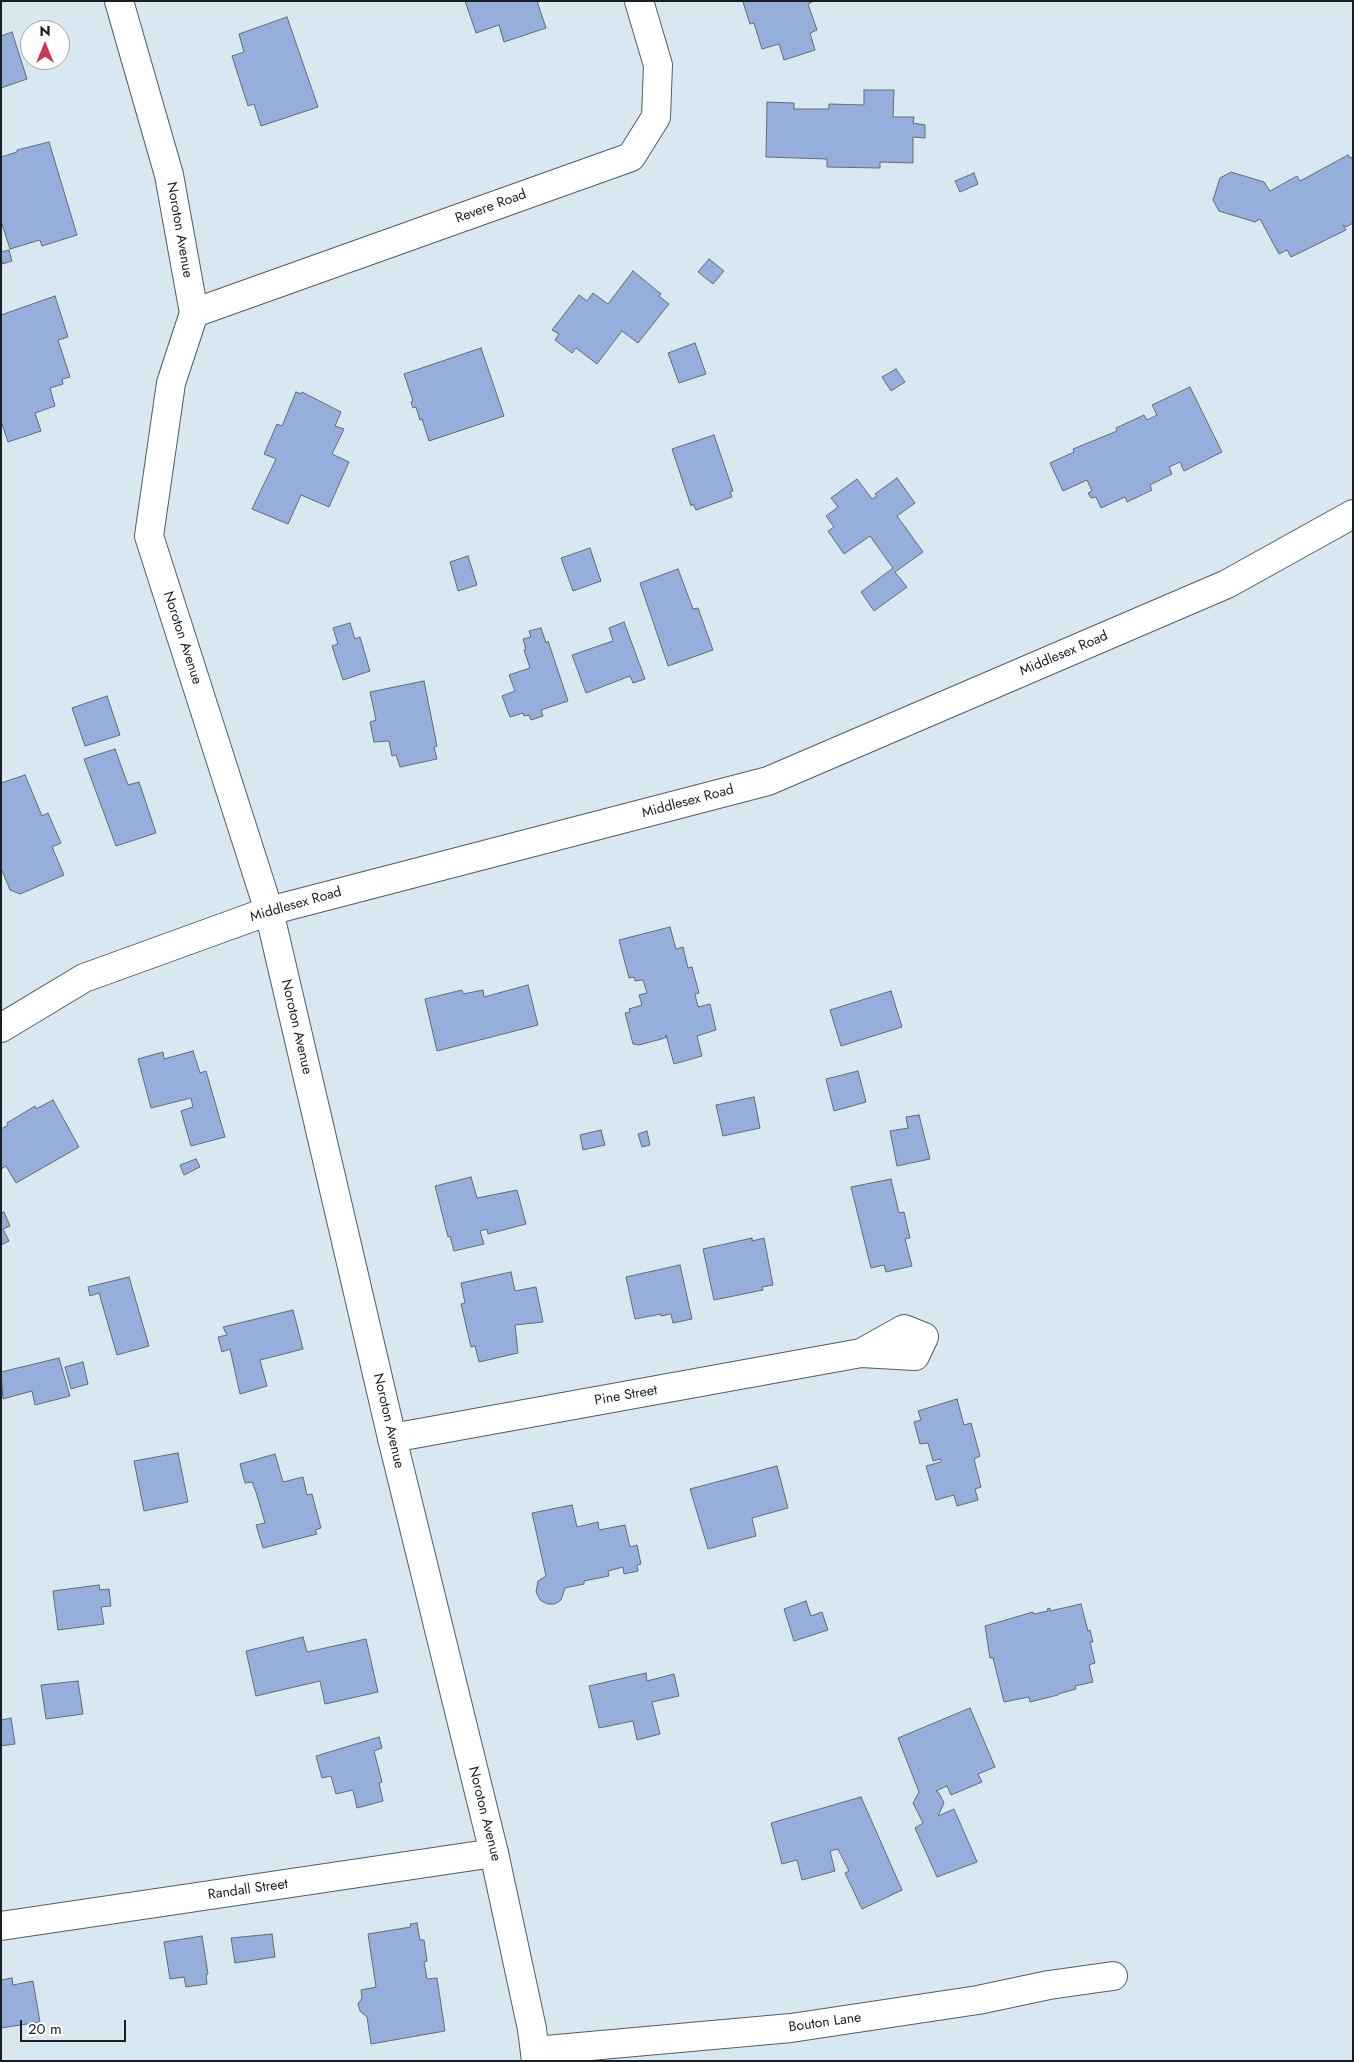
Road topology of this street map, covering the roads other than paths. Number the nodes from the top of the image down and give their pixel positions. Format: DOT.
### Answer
graph roads {
  1 [pos="119,1"];
  2 [pos="638,1"];
  3 [pos="194,313"];
  4 [pos="1353,514"];
  5 [pos="269,911"];
  6 [pos="1,1028"];
  7 [pos="861,1353"];
  8 [pos="392,1438"];
  9 [pos="494,1853"];
  10 [pos="1,1926"];
  11 [pos="1113,1976"];
  12 [pos="536,2056"];
  1 -- 3 [label="street, Noroton Avenue"];
  2 -- 3 [label="street, Revere Road"];
  3 -- 5 [label="street, Noroton Avenue"];
  4 -- 5 [label="street, Middlesex Road"];
  5 -- 6 [label="street, Middlesex Road"];
  5 -- 8 [label="street, Noroton Avenue"];
  7 -- 8 [label="street, Pine Street"];
  8 -- 9 [label="street, Noroton Avenue"];
  9 -- 10 [label="street, Randall Street"];
  9 -- 12 [label="street, Noroton Avenue"];
  11 -- 12 [label="street, Bouton Lane"];
}
